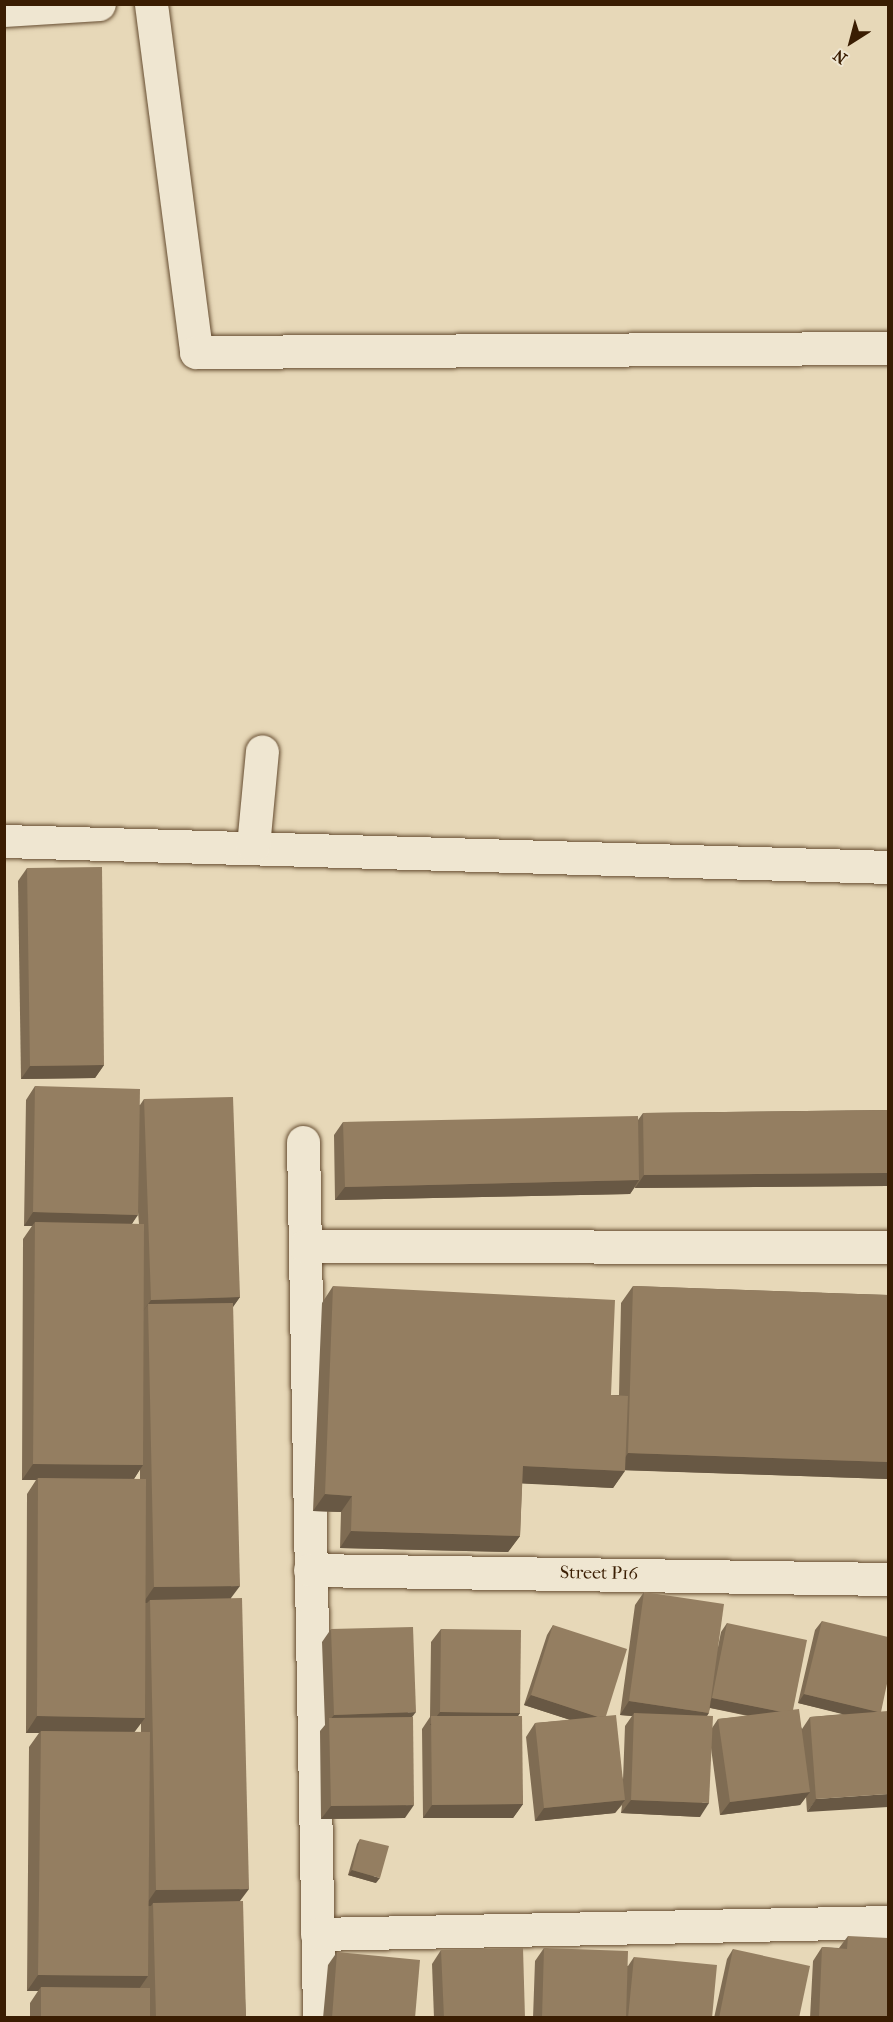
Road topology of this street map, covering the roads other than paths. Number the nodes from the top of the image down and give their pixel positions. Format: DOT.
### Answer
graph roads {
  1 [pos="99,4"];
  2 [pos="150,4"];
  3 [pos="4,10"];
  4 [pos="888,348"];
  5 [pos="262,751"];
  6 [pos="4,841"];
  7 [pos="253,846"];
  8 [pos="888,867"];
  9 [pos="303,1142"];
  10 [pos="305,1246"];
  11 [pos="888,1247"];
  12 [pos="310,1570"];
  13 [pos="888,1579"];
  14 [pos="888,1922"];
  15 [pos="317,1934"];
  16 [pos="319,2018"];
  1 -- 3 [label="street"];
  2 -- 4 [label="street"];
  5 -- 7 [label="street"];
  6 -- 7 [label="street"];
  7 -- 8 [label="street"];
  9 -- 10 [label="street"];
  10 -- 11 [label="street"];
  10 -- 12 [label="street"];
  12 -- 13 [label="street, Street P16"];
  12 -- 15 [label="street"];
  14 -- 15 [label="street"];
  15 -- 16 [label="street"];
}
